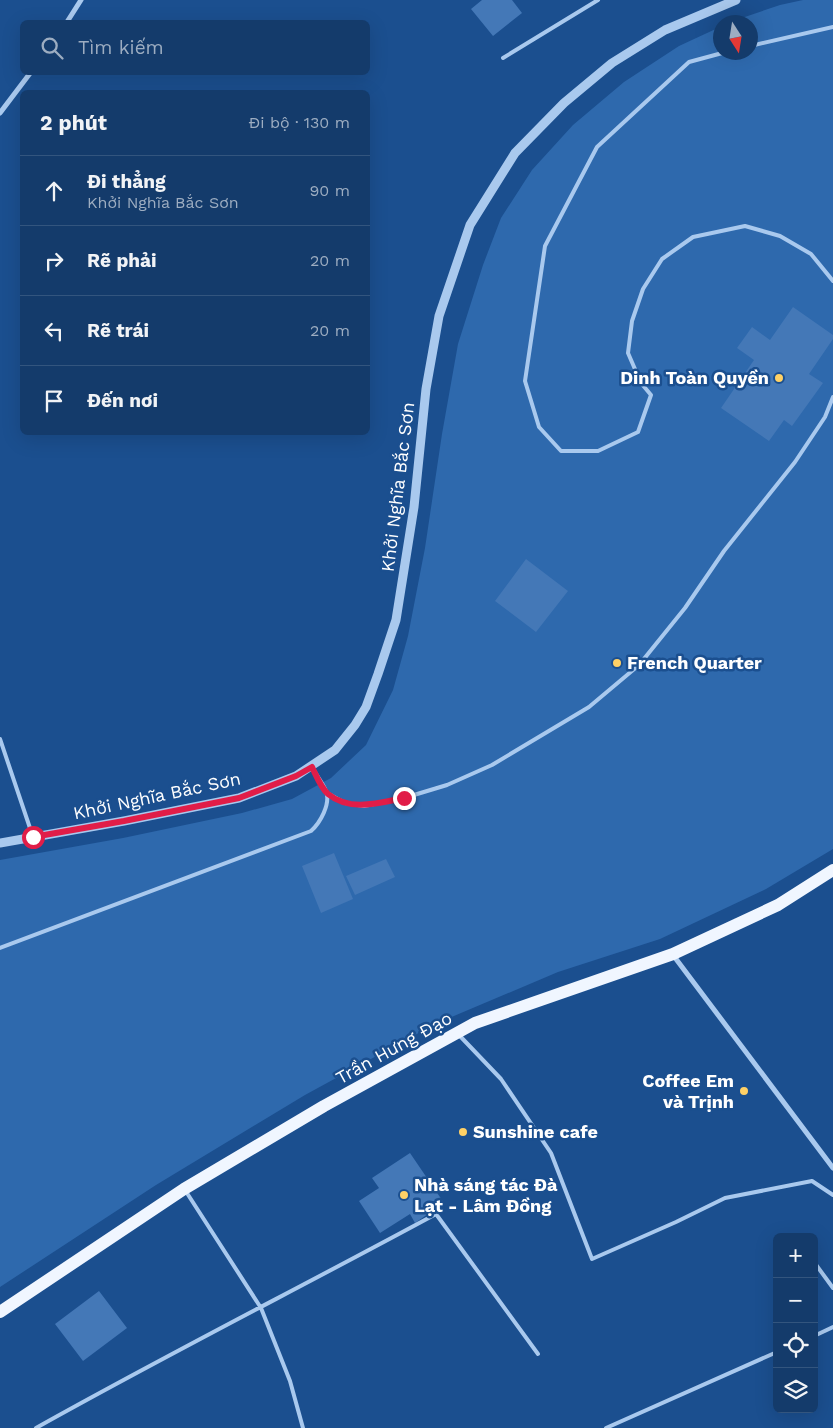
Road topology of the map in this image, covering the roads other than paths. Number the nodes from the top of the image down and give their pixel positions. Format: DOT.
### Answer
graph roads {
  1 [pos="81,0"];
  2 [pos="598,0"];
  3 [pos="736,0"];
  4 [pos="68,20"];
  5 [pos="833,27"];
  6 [pos="758,44"];
  7 [pos="713,56"];
  8 [pos="503,58"];
  9 [pos="29,75"];
  10 [pos="0,113"];
  11 [pos="833,281"];
  12 [pos="833,397"];
  13 [pos="0,738"];
  14 [pos="312,767"];
  15 [pos="327,793"];
  16 [pos="33,837"];
  17 [pos="0,843"];
  18 [pos="833,870"];
  19 [pos="0,948"];
  20 [pos="673,954"];
  21 [pos="457,1033"];
  22 [pos="833,1168"];
  23 [pos="184,1188"];
  24 [pos="833,1194"];
  25 [pos="818,1267"];
  26 [pos="833,1288"];
  27 [pos="261,1308"];
  28 [pos="0,1312"];
  29 [pos="833,1327"];
  30 [pos="818,1334"];
  31 [pos="538,1354"];
  32 [pos="773,1354"];
  33 [pos="36,1428"];
  34 [pos="303,1428"];
  35 [pos="606,1428"];
  1 -- 4 [label="street"];
  2 -- 8 [label="lane"];
  3 -- 14 [label="street, Khởi Nghĩa Bắc Sơn"];
  5 -- 6 [label="lane"];
  7 -- 11 [label="lane"];
  9 -- 10 [label="street"];
  12 -- 15 [label="lane"];
  13 -- 16 [label="lane"];
  14 -- 15 [label="lane"];
  14 -- 16 [label="street, Khởi Nghĩa Bắc Sơn"];
  15 -- 19 [label="lane"];
  16 -- 17 [label="street, Khởi Nghĩa Bắc Sơn"];
  18 -- 20 [label="main road, Trần Hưng Đạo"];
  20 -- 21 [label="main road, Trần Hưng Đạo"];
  20 -- 22 [label="street"];
  21 -- 23 [label="main road, Trần Hưng Đạo"];
  21 -- 24 [label="lane"];
  23 -- 27 [label="lane"];
  23 -- 28 [label="main road, Trần Hưng Đạo"];
  25 -- 26 [label="lane"];
  27 -- 31 [label="lane"];
  27 -- 33 [label="lane"];
  27 -- 34 [label="lane"];
  29 -- 30 [label="lane"];
  32 -- 35 [label="lane"];
}
